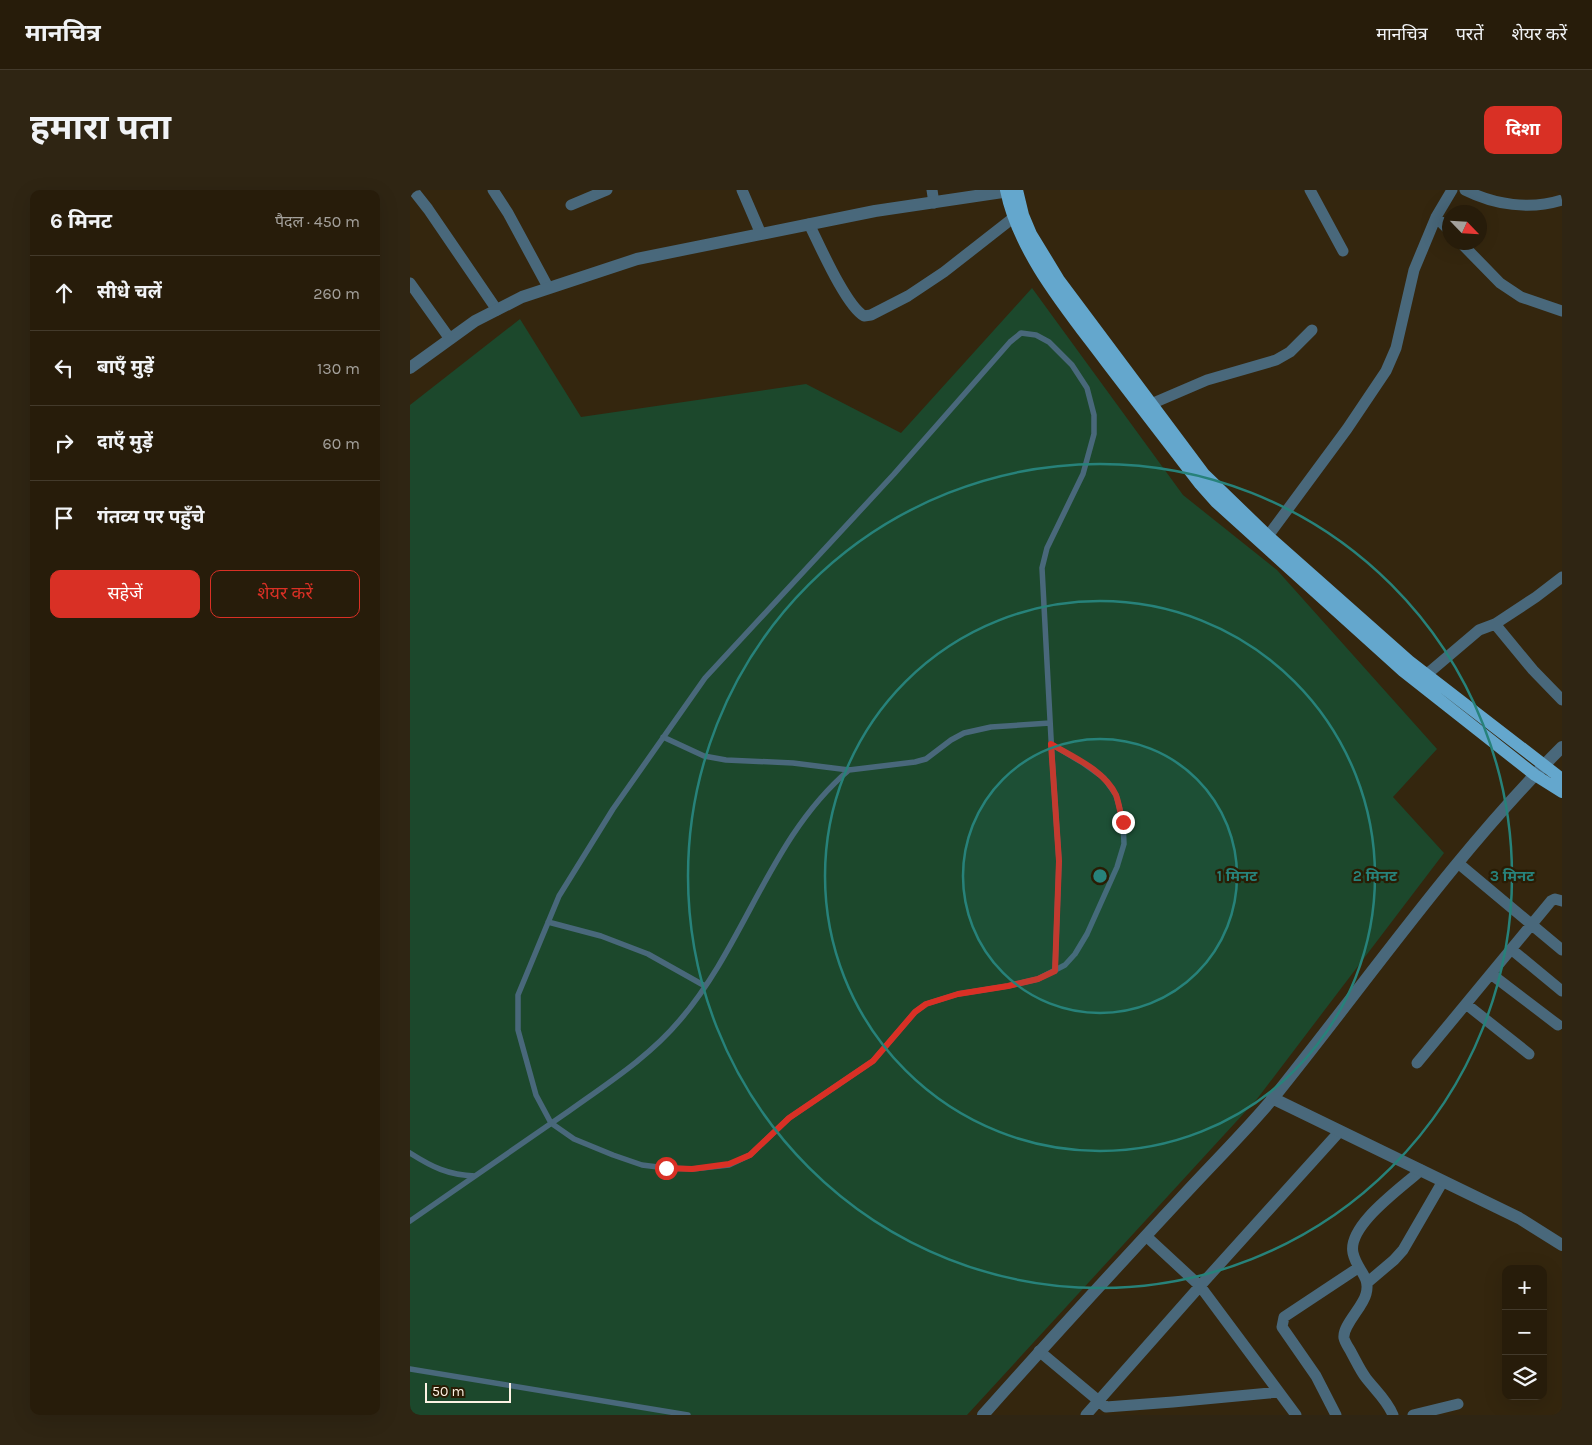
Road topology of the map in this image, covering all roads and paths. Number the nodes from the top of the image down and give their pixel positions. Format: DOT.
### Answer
graph roads {
  1 [pos="413,190"];
  2 [pos="493,190"];
  3 [pos="608,190"];
  4 [pos="742,190"];
  5 [pos="1310,190"];
  6 [pos="1452,190"];
  7 [pos="1465,190"];
  8 [pos="1011,191"];
  9 [pos="933,196"];
  10 [pos="1562,200"];
  11 [pos="571,205"];
  12 [pos="1436,217"];
  13 [pos="1013,218"];
  14 [pos="1442,223"];
  15 [pos="810,224"];
  16 [pos="761,234"];
  17 [pos="1468,250"];
  18 [pos="1343,251"];
  19 [pos="410,284"];
  20 [pos="548,287"];
  21 [pos="497,310"];
  22 [pos="1562,311"];
  23 [pos="1312,330"];
  24 [pos="450,339"];
  25 [pos="410,368"];
  26 [pos="1151,404"];
  27 [pos="1268,536"];
  28 [pos="1562,576"];
  29 [pos="1495,624"];
  30 [pos="1426,675"];
  31 [pos="1562,700"];
  32 [pos="1050,723"];
  33 [pos="663,737"];
  34 [pos="1051,744"];
  35 [pos="1562,747"];
  36 [pos="849,770"];
  37 [pos="1539,770"];
  38 [pos="1562,778"];
  39 [pos="1562,792"];
  40 [pos="1458,863"];
  41 [pos="1562,901"];
  42 [pos="548,922"];
  43 [pos="1532,925"];
  44 [pos="1511,950"];
  45 [pos="1562,950"];
  46 [pos="1055,971"];
  47 [pos="1490,974"];
  48 [pos="705,986"];
  49 [pos="1562,991"];
  50 [pos="1466,1004"];
  51 [pos="1558,1025"];
  52 [pos="1530,1054"];
  53 [pos="1417,1063"];
  54 [pos="1272,1098"];
  55 [pos="551,1123"];
  56 [pos="1340,1131"];
  57 [pos="410,1153"];
  58 [pos="1421,1170"];
  59 [pos="475,1176"];
  60 [pos="1443,1181"];
  61 [pos="410,1221"];
  62 [pos="1146,1236"];
  63 [pos="1562,1244"];
  64 [pos="1358,1268"];
  65 [pos="1368,1282"];
  66 [pos="1200,1286"];
  67 [pos="1039,1351"];
  68 [pos="410,1369"];
  69 [pos="1279,1392"];
  70 [pos="1458,1404"];
  71 [pos="1101,1408"];
  72 [pos="688,1415"];
  73 [pos="983,1415"];
  74 [pos="1086,1415"];
  75 [pos="1296,1415"];
  76 [pos="1336,1415"];
  77 [pos="1393,1415"];
  78 [pos="1413,1415"];
  1 -- 21 [label="street"];
  2 -- 20 [label="street"];
  3 -- 11 [label="street"];
  4 -- 16 [label="street"];
  5 -- 18 [label="street"];
  6 -- 12 [label="street"];
  7 -- 10 [label="street"];
  8 -- 9 [label="street"];
  8 -- 13 [label="main road"];
  8 -- 26 [label="main road"];
  9 -- 15 [label="street"];
  12 -- 14 [label="street"];
  12 -- 27 [label="street"];
  13 -- 15 [label="street"];
  13 -- 37 [label="main road"];
  15 -- 16 [label="street"];
  16 -- 20 [label="street"];
  17 -- 22 [label="street"];
  19 -- 24 [label="street"];
  20 -- 21 [label="street"];
  21 -- 24 [label="street"];
  23 -- 26 [label="street"];
  24 -- 25 [label="street"];
  26 -- 27 [label="main road"];
  27 -- 30 [label="main road"];
  28 -- 29 [label="street"];
  29 -- 30 [label="street"];
  29 -- 31 [label="street"];
  30 -- 37 [label="main road"];
  32 -- 33 [label="lane"];
  32 -- 34 [label="lane"];
  32 -- 36 [label="lane"];
  33 -- 36 [label="lane"];
  33 -- 42 [label="lane"];
  34 -- 46 [label="lane"];
  34 -- 46 [label="lane"];
  35 -- 37 [label="street"];
  36 -- 48 [label="lane"];
  37 -- 38 [label="main road"];
  37 -- 39 [label="main road"];
  37 -- 40 [label="street"];
  40 -- 43 [label="street"];
  40 -- 54 [label="street"];
  41 -- 43 [label="street"];
  42 -- 48 [label="lane"];
  42 -- 55 [label="lane"];
  43 -- 44 [label="street"];
  43 -- 45 [label="street"];
  44 -- 47 [label="street"];
  44 -- 49 [label="street"];
  46 -- 55 [label="lane"];
  47 -- 50 [label="street"];
  47 -- 51 [label="street"];
  48 -- 55 [label="lane"];
  50 -- 52 [label="street"];
  50 -- 53 [label="street"];
  54 -- 56 [label="street"];
  54 -- 62 [label="street"];
  55 -- 59 [label="lane"];
  56 -- 58 [label="street"];
  56 -- 66 [label="street"];
  57 -- 59 [label="lane"];
  58 -- 60 [label="street"];
  58 -- 64 [label="street"];
  59 -- 61 [label="lane"];
  60 -- 63 [label="street"];
  60 -- 65 [label="street"];
  62 -- 66 [label="street"];
  62 -- 67 [label="street"];
  64 -- 65 [label="street"];
  64 -- 76 [label="street"];
  65 -- 77 [label="street"];
  66 -- 69 [label="street"];
  66 -- 71 [label="street"];
  67 -- 71 [label="street"];
  67 -- 73 [label="street"];
  68 -- 72 [label="lane"];
  69 -- 71 [label="street"];
  69 -- 75 [label="street"];
  70 -- 78 [label="street"];
  71 -- 74 [label="street"];
}
